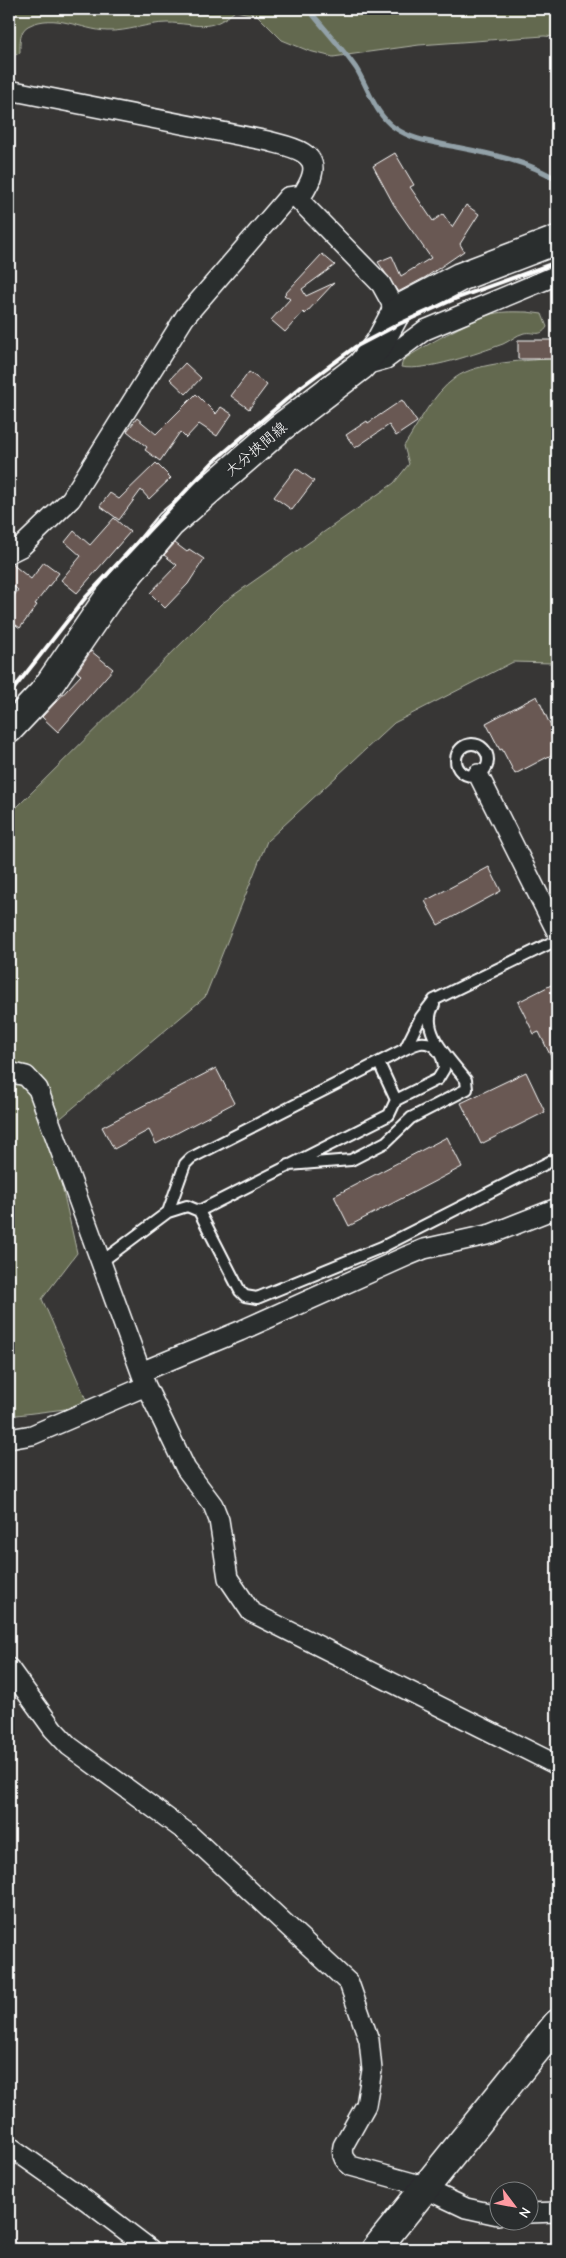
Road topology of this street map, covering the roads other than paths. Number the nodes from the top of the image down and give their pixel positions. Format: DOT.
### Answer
graph roads {
  1 [pos="9,90"];
  2 [pos="299,200"];
  3 [pos="557,240"];
  4 [pos="557,275"];
  5 [pos="391,318"];
  6 [pos="361,366"];
  7 [pos="9,553"];
  8 [pos="9,729"];
  9 [pos="478,774"];
  10 [pos="557,932"];
  11 [pos="557,940"];
  12 [pos="438,998"];
  13 [pos="405,1049"];
  14 [pos="379,1064"];
  15 [pos="9,1072"];
  16 [pos="396,1100"];
  17 [pos="557,1158"];
  18 [pos="290,1165"];
  19 [pos="557,1208"];
  20 [pos="199,1211"];
  21 [pos="168,1212"];
  22 [pos="101,1262"];
  23 [pos="143,1379"];
  24 [pos="9,1439"];
  25 [pos="9,1668"];
  26 [pos="557,1765"];
  27 [pos="557,2024"];
  28 [pos="9,2146"];
  29 [pos="425,2188"];
  30 [pos="557,2212"];
  31 [pos="488,2213"];
  32 [pos="538,2213"];
  33 [pos="150,2249"];
  34 [pos="376,2249"];
  1 -- 2 [label="street"];
  2 -- 5 [label="street"];
  2 -- 7 [label="street"];
  3 -- 5 [label="main road, 大分挾間線"];
  4 -- 6 [label="street"];
  5 -- 6 [label="main road, 大分挾間線"];
  6 -- 8 [label="main road, 大分挾間線"];
  9 -- 10 [label="street"];
  11 -- 12 [label="lane"];
  12 -- 13 [label="lane"];
  12 -- 18 [label="lane"];
  13 -- 14 [label="lane"];
  13 -- 16 [label="lane"];
  14 -- 16 [label="lane"];
  14 -- 21 [label="lane"];
  15 -- 22 [label="street"];
  16 -- 18 [label="lane"];
  17 -- 20 [label="lane"];
  18 -- 20 [label="lane"];
  19 -- 23 [label="street"];
  20 -- 21 [label="lane"];
  21 -- 22 [label="lane"];
  22 -- 23 [label="street"];
  23 -- 24 [label="street"];
  23 -- 26 [label="street"];
  25 -- 29 [label="street"];
  27 -- 29 [label="main road"];
  28 -- 33 [label="street"];
  29 -- 31 [label="street"];
  29 -- 34 [label="main road"];
  30 -- 32 [label="street"];
}
